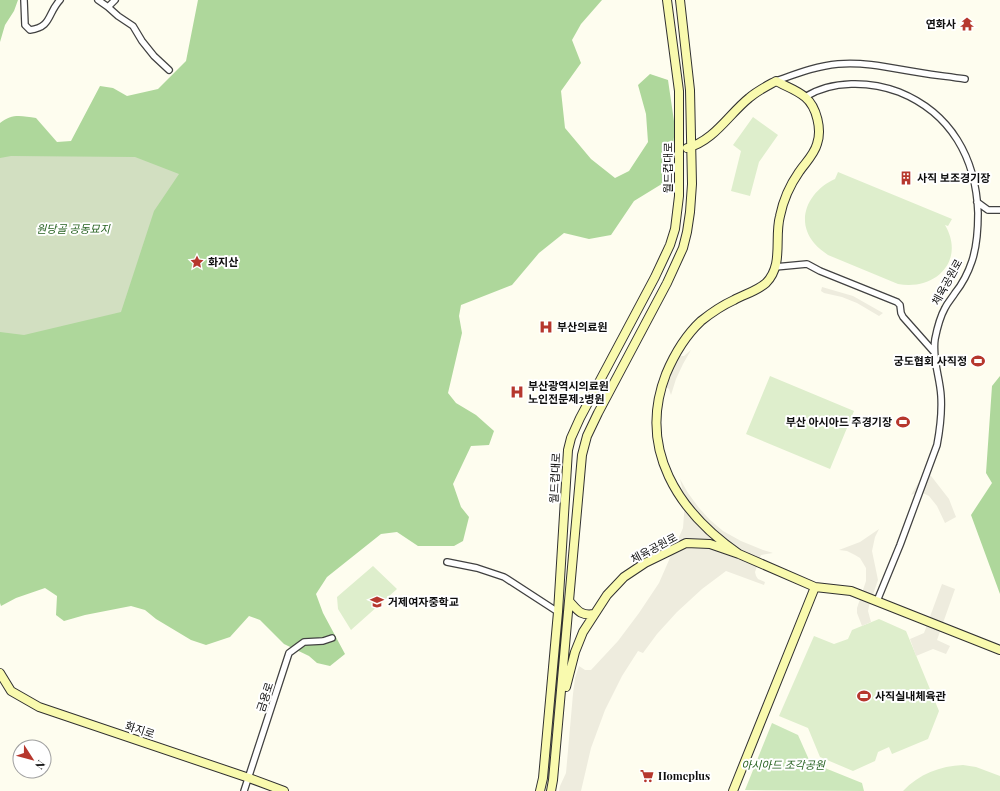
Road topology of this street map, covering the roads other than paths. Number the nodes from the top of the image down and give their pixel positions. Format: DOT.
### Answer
graph roads {
  1 [pos="24,0"];
  2 [pos="60,0"];
  3 [pos="98,0"];
  4 [pos="115,0"];
  5 [pos="667,0"];
  6 [pos="680,0"];
  7 [pos="108,7"];
  8 [pos="169,70"];
  9 [pos="965,79"];
  10 [pos="776,81"];
  11 [pos="805,97"];
  12 [pos="692,147"];
  13 [pos="679,150"];
  14 [pos="978,202"];
  15 [pos="1000,210"];
  16 [pos="775,267"];
  17 [pos="934,352"];
  18 [pos="739,554"];
  19 [pos="447,562"];
  20 [pos="815,587"];
  21 [pos="878,601"];
  22 [pos="570,602"];
  23 [pos="558,612"];
  24 [pos="594,614"];
  25 [pos="332,638"];
  26 [pos="1000,650"];
  27 [pos="0,673"];
  28 [pos="560,705"];
  29 [pos="249,778"];
  30 [pos="244,791"];
  31 [pos="284,791"];
  32 [pos="540,791"];
  33 [pos="551,791"];
  34 [pos="733,791"];
  1 -- 2 [label="street"];
  3 -- 7 [label="street"];
  4 -- 7 [label="street"];
  5 -- 13 [label="main road, 월드컵대로"];
  6 -- 12 [label="main road"];
  7 -- 8 [label="street"];
  9 -- 10 [label="street"];
  10 -- 11 [label="main road"];
  10 -- 12 [label="main road"];
  11 -- 14 [label="street, 체육공원로"];
  11 -- 16 [label="main road"];
  12 -- 13 [label="main road"];
  12 -- 22 [label="main road"];
  13 -- 23 [label="main road, 월드컵대로"];
  14 -- 15 [label="street"];
  14 -- 17 [label="street, 체육공원로"];
  16 -- 17 [label="street"];
  16 -- 18 [label="main road"];
  17 -- 21 [label="street, 체육공원로"];
  18 -- 20 [label="main road, 체육공원로"];
  18 -- 24 [label="main road, 체육공원로"];
  19 -- 23 [label="street"];
  20 -- 21 [label="main road, 체육공원로"];
  20 -- 34 [label="main road"];
  21 -- 26 [label="main road, 체육공원로"];
  22 -- 24 [label="main road"];
  22 -- 28 [label="main road"];
  23 -- 32 [label="main road, 월드컵대로"];
  24 -- 28 [label="main road, 체육공원로"];
  25 -- 29 [label="street, 금용로"];
  27 -- 29 [label="main road, 화지로"];
  28 -- 33 [label="main road"];
  29 -- 30 [label="street, 금용로"];
  29 -- 31 [label="main road, 화지로"];
}
